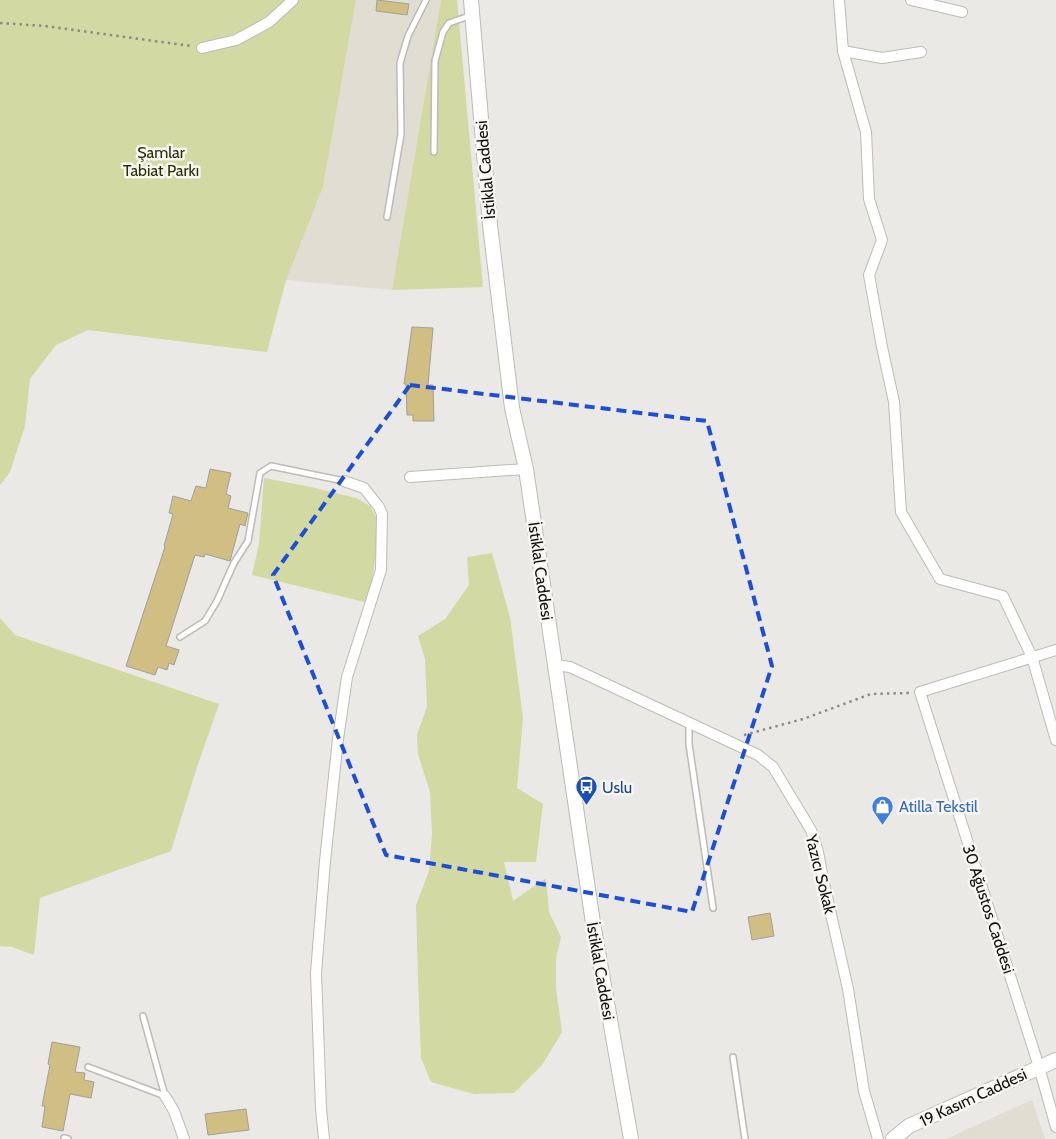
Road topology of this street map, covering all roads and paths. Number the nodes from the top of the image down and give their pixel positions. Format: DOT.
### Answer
graph roads {
  1 [pos="293,0"];
  2 [pos="426,0"];
  3 [pos="471,0"];
  4 [pos="839,0"];
  5 [pos="911,0"];
  6 [pos="962,12"];
  7 [pos="472,15"];
  8 [pos="0,23"];
  9 [pos="202,48"];
  10 [pos="843,51"];
  11 [pos="921,52"];
  12 [pos="434,152"];
  13 [pos="387,217"];
  14 [pos="526,469"];
  15 [pos="410,477"];
  16 [pos="344,481"];
  17 [pos="180,637"];
  18 [pos="1056,650"];
  19 [pos="1032,657"];
  20 [pos="555,665"];
  21 [pos="920,692"];
  22 [pos="689,723"];
  23 [pos="726,740"];
  24 [pos="1056,740"];
  25 [pos="713,908"];
  26 [pos="143,1016"];
  27 [pos="732,1057"];
  28 [pos="1056,1060"];
  29 [pos="88,1067"];
  30 [pos="1038,1067"];
  31 [pos="165,1096"];
  32 [pos="1056,1127"];
  33 [pos="184,1139"];
  34 [pos="324,1139"];
  35 [pos="631,1139"];
  36 [pos="744,1139"];
  37 [pos="878,1139"];
  38 [pos="893,1139"];
  1 -- 9 [label="street"];
  2 -- 13 [label="lane"];
  3 -- 7 [label="main road, İstiklal Caddesi"];
  4 -- 10 [label="street"];
  5 -- 6 [label="street"];
  7 -- 12 [label="lane"];
  7 -- 14 [label="main road, İstiklal Caddesi"];
  8 -- 9 [label="path"];
  10 -- 11 [label="street"];
  10 -- 19 [label="street"];
  14 -- 15 [label="street"];
  14 -- 20 [label="main road, İstiklal Caddesi"];
  16 -- 17 [label="lane"];
  16 -- 34 [label="street"];
  18 -- 19 [label="street"];
  19 -- 21 [label="street"];
  19 -- 24 [label="street"];
  20 -- 22 [label="street, Yazıcı Sokak"];
  20 -- 35 [label="main road, İstiklal Caddesi"];
  21 -- 23 [label="path"];
  21 -- 30 [label="street, 30 Ağustos Caddesi"];
  22 -- 23 [label="street, Yazıcı Sokak"];
  22 -- 25 [label="lane"];
  23 -- 37 [label="street, Yazıcı Sokak"];
  26 -- 31 [label="lane"];
  27 -- 36 [label="lane"];
  28 -- 30 [label="main road, 19 Kasım Caddesi"];
  29 -- 31 [label="lane"];
  30 -- 32 [label="street, 30 Ağustos Caddesi"];
  30 -- 38 [label="main road, 19 Kasım Caddesi"];
  31 -- 33 [label="street"];
}
